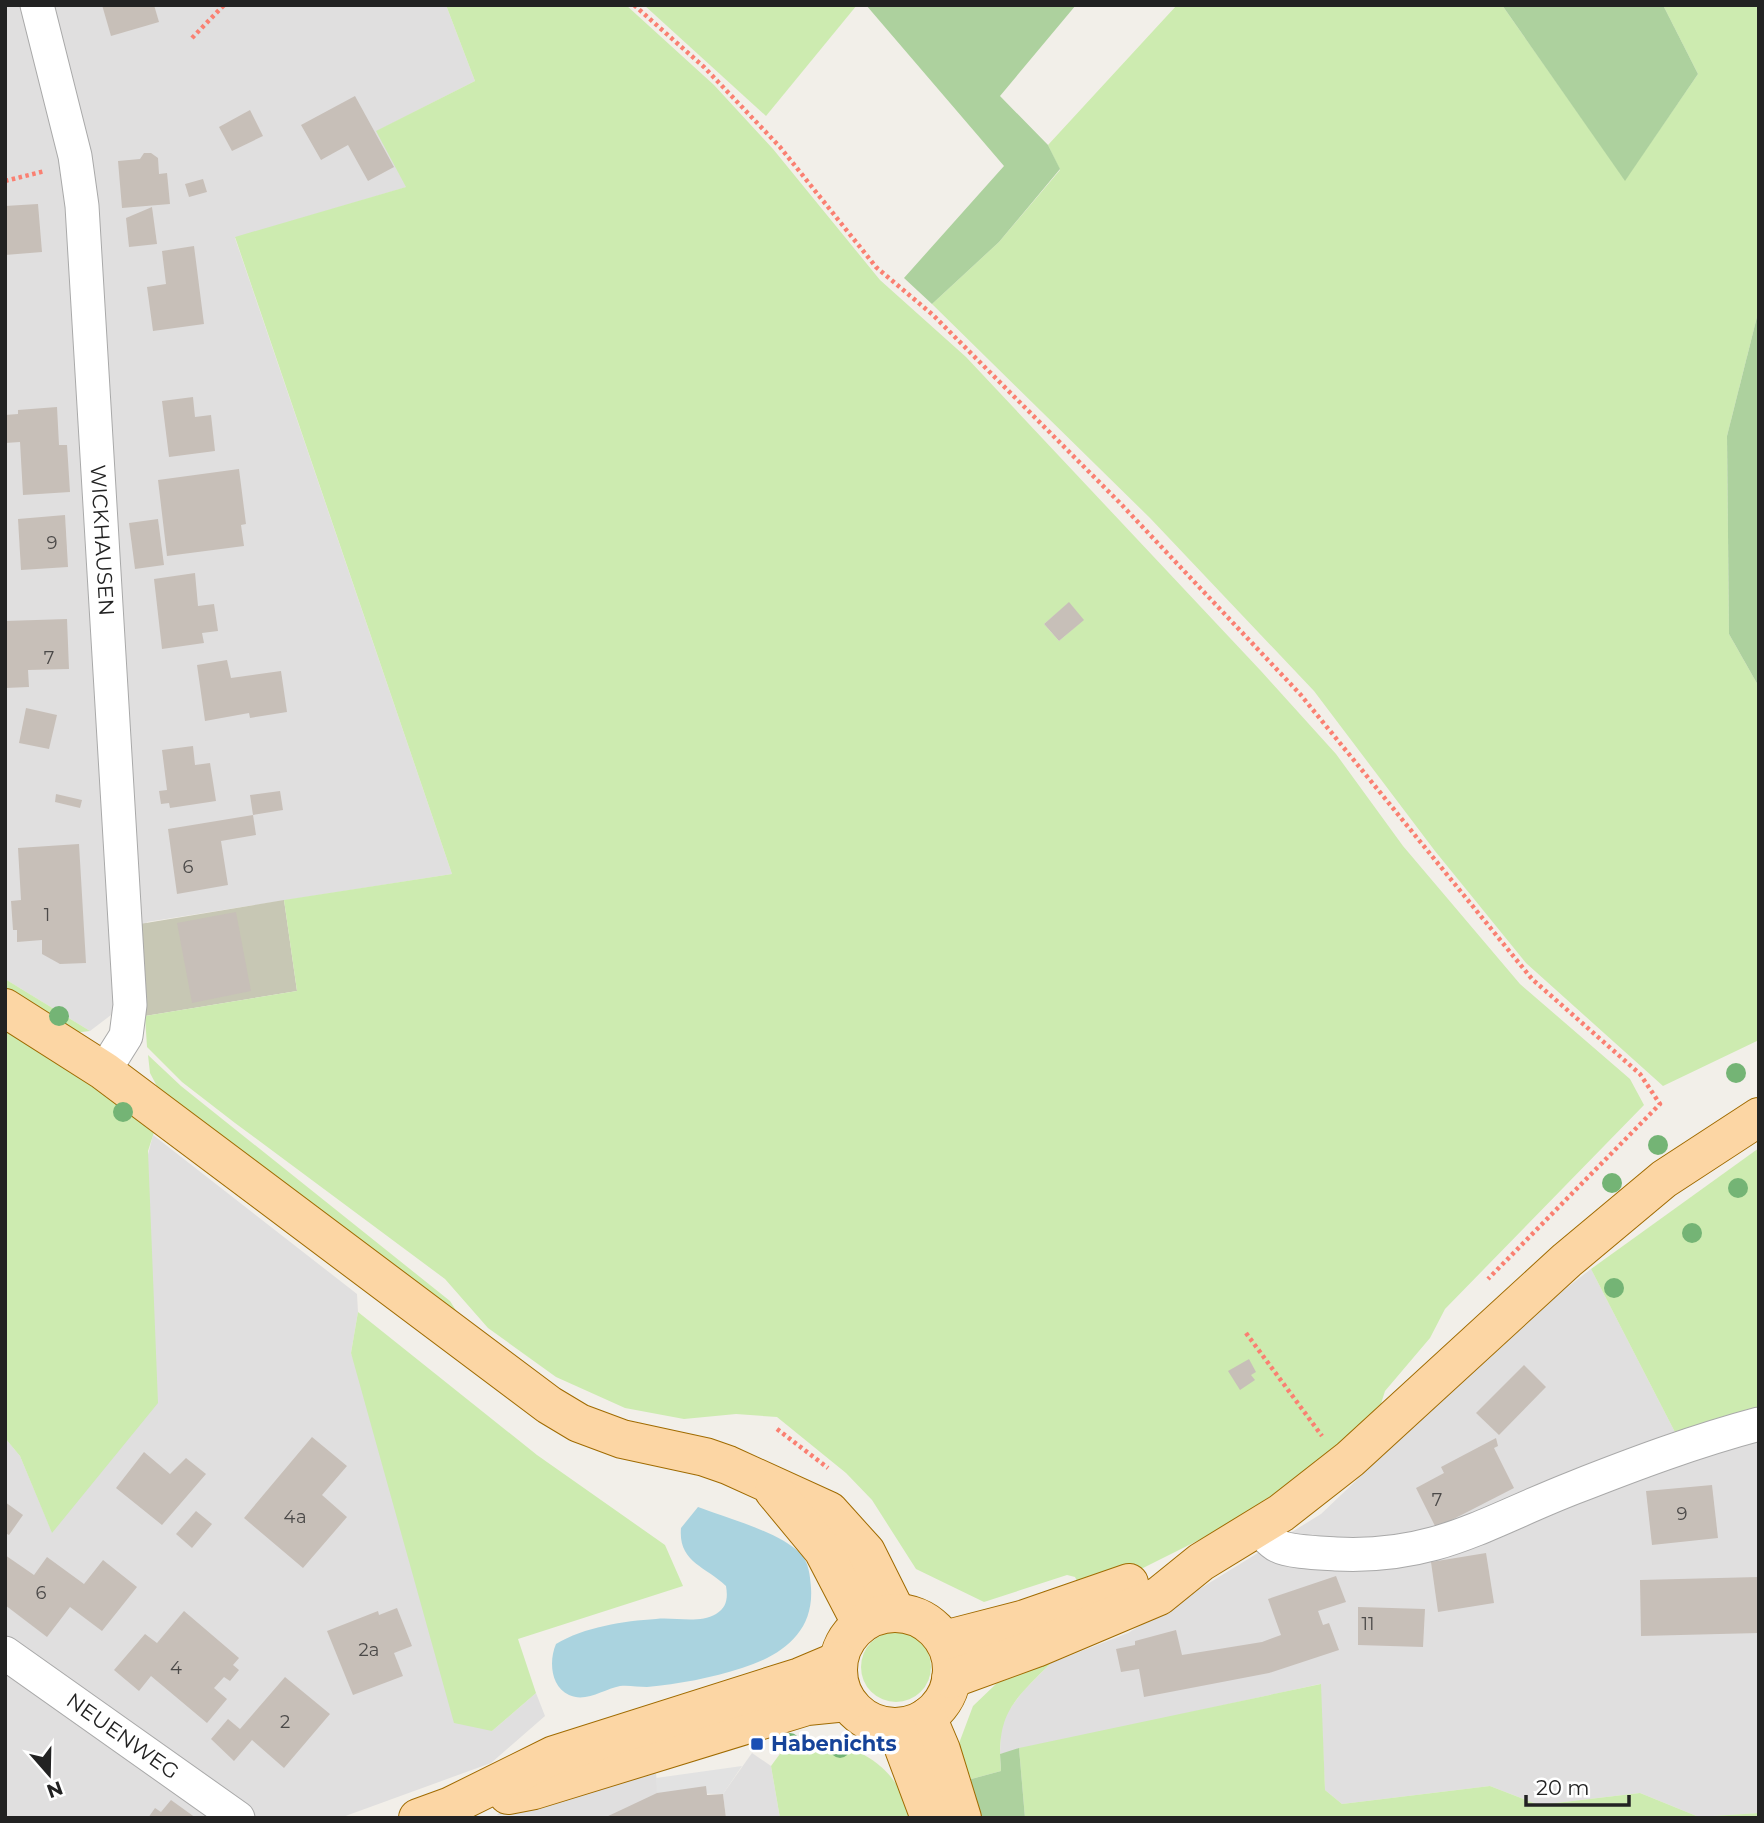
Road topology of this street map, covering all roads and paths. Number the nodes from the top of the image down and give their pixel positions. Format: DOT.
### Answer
graph roads {
  1 [pos="37,5"];
  2 [pos="225,5"];
  3 [pos="634,5"];
  4 [pos="191,38"];
  5 [pos="5,1008"];
  6 [pos="104,1072"];
  7 [pos="1660,1104"];
  8 [pos="1759,1117"];
  9 [pos="1245,1332"];
  10 [pos="1759,1424"];
  11 [pos="777,1429"];
  12 [pos="1343,1465"];
  13 [pos="835,1474"];
  14 [pos="1258,1528"];
  15 [pos="1201,1562"];
  16 [pos="878,1618"];
  17 [pos="944,1640"];
  18 [pos="5,1653"];
  19 [pos="838,1661"];
  20 [pos="951,1679"];
  21 [pos="847,1702"];
  22 [pos="912,1722"];
  23 [pos="434,1812"];
  24 [pos="238,1818"];
  25 [pos="930,1818"];
  26 [pos="962,1818"];
  1 -- 6 [label="street, WICKHAUSEN"];
  2 -- 4 [label="path"];
  3 -- 7 [label="path"];
  5 -- 6 [label="main road"];
  6 -- 16 [label="main road"];
  8 -- 12 [label="main road"];
  9 -- 12 [label="path"];
  10 -- 14 [label="street"];
  11 -- 13 [label="path"];
  12 -- 14 [label="main road"];
  14 -- 15 [label="main road"];
  15 -- 17 [label="main road"];
  15 -- 20 [label="main road"];
  16 -- 17 [label="main road"];
  16 -- 19 [label="main road"];
  17 -- 20 [label="main road"];
  18 -- 24 [label="street, NEUENWEG"];
  19 -- 21 [label="main road"];
  19 -- 23 [label="main road"];
  20 -- 22 [label="main road"];
  21 -- 22 [label="main road"];
  21 -- 23 [label="main road"];
  22 -- 25 [label="main road"];
  22 -- 26 [label="main road"];
}
